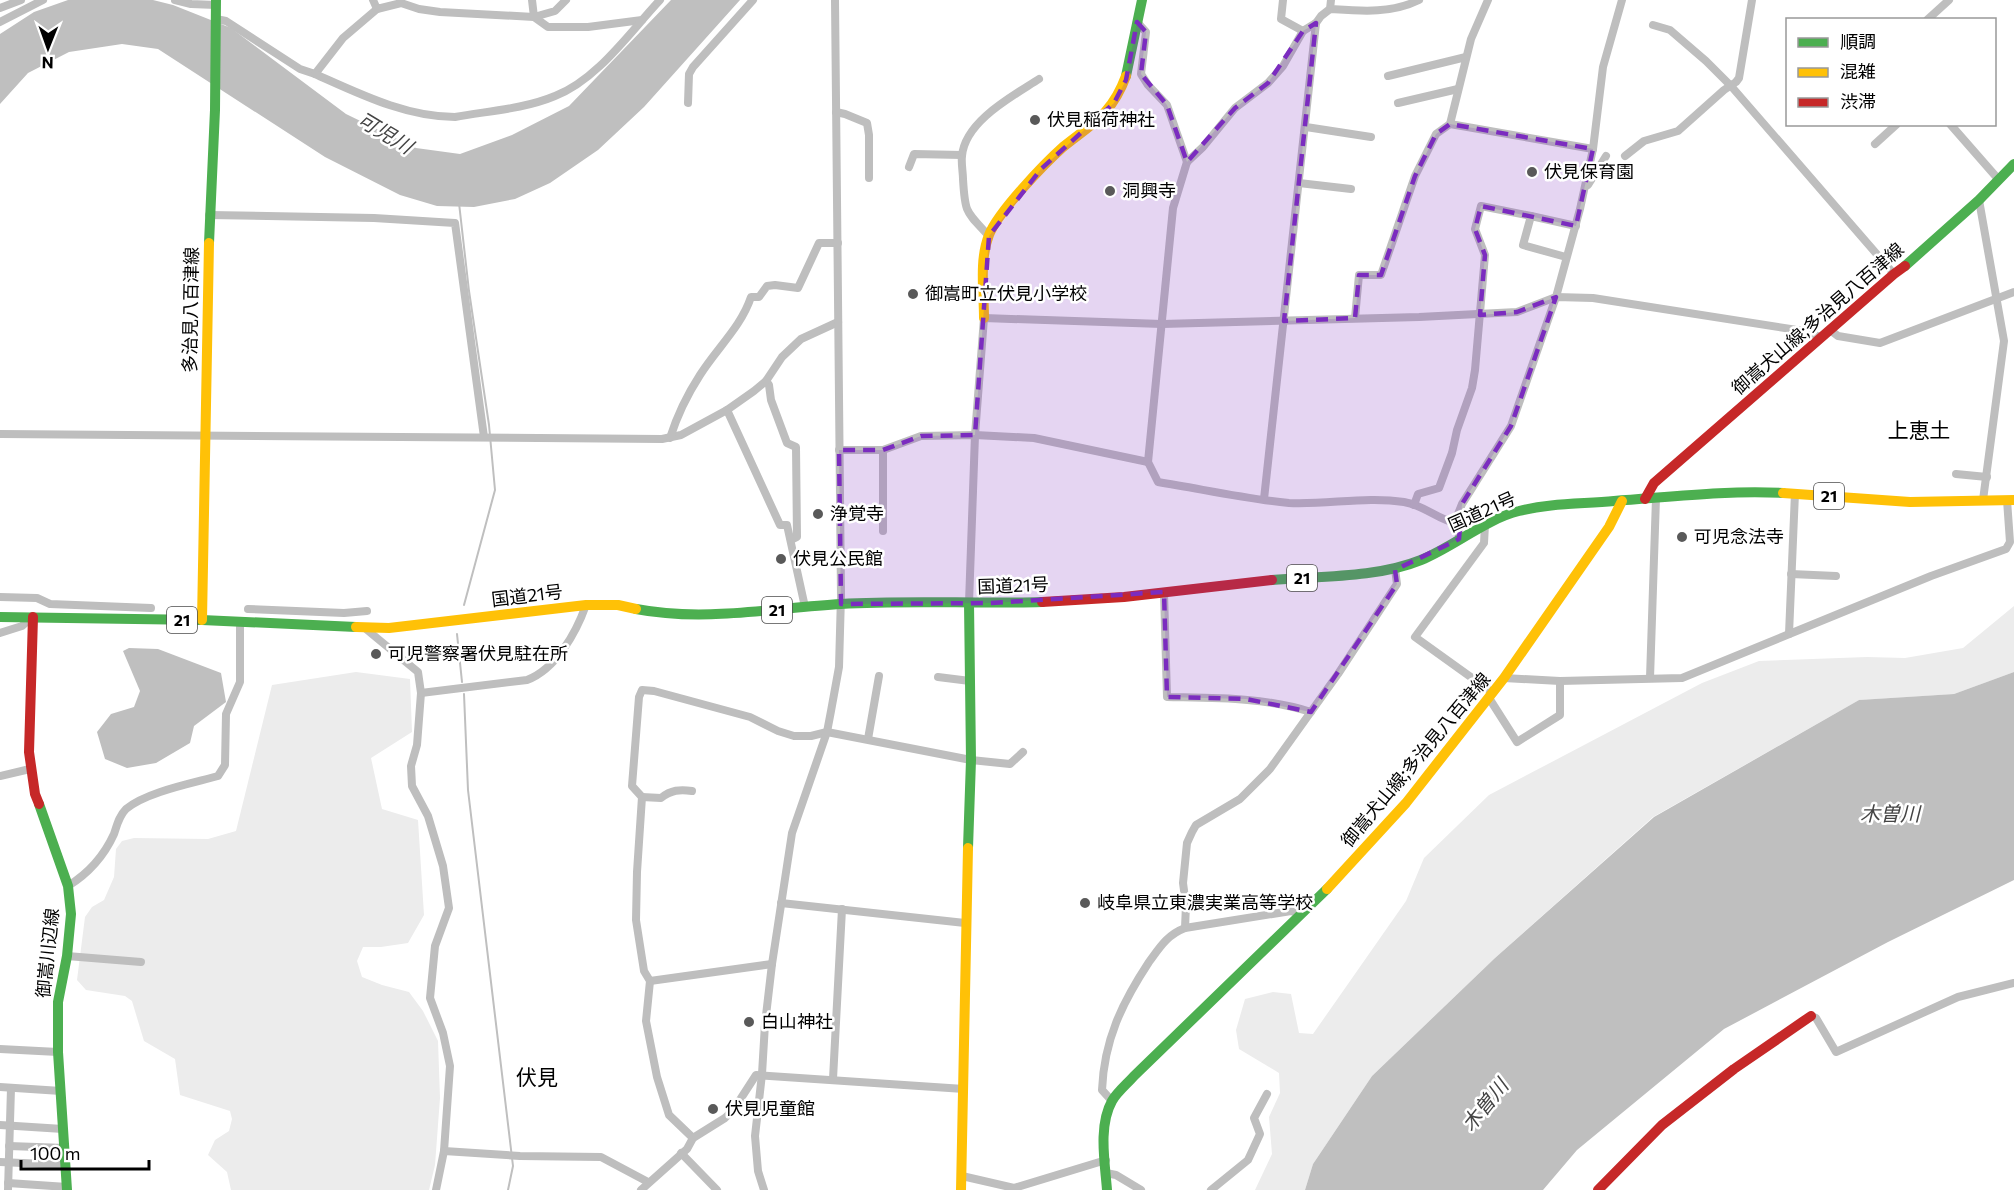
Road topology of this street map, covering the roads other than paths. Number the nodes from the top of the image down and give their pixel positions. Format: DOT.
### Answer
graph roads {
  1 [pos="21,0"];
  2 [pos="43,0"];
  3 [pos="175,0"];
  4 [pos="372,0"];
  5 [pos="532,0"];
  6 [pos="566,0"];
  7 [pos="660,0"];
  8 [pos="753,0"];
  9 [pos="835,0"];
  10 [pos="1142,0"];
  11 [pos="1282,0"];
  12 [pos="1419,0"];
  13 [pos="1488,0"];
  14 [pos="1622,0"];
  15 [pos="1752,0"];
  16 [pos="1949,0"];
  17 [pos="401,1"];
  18 [pos="216,3"];
  19 [pos="1330,4"];
  20 [pos="0,8"];
  21 [pos="377,9"];
  22 [pos="534,17"];
  23 [pos="1929,18"];
  24 [pos="216,19"];
  25 [pos="642,20"];
  26 [pos="0,22"];
  27 [pos="1137,22"];
  28 [pos="1316,22"];
  29 [pos="1653,25"];
  30 [pos="1303,31"];
  31 [pos="1466,57"];
  32 [pos="315,74"];
  33 [pos="1388,76"];
  34 [pos="1039,79"];
  35 [pos="1731,86"];
  36 [pos="1458,89"];
  37 [pos="688,103"];
  38 [pos="1398,103"];
  39 [pos="836,112"];
  40 [pos="1450,124"];
  41 [pos="1895,126"];
  42 [pos="1952,126"];
  43 [pos="1306,128"];
  44 [pos="1371,137"];
  45 [pos="1875,144"];
  46 [pos="1593,149"];
  47 [pos="962,155"];
  48 [pos="1606,156"];
  49 [pos="1625,156"];
  50 [pos="1187,162"];
  51 [pos="2014,164"];
  52 [pos="909,167"];
  53 [pos="869,178"];
  54 [pos="1999,180"];
  55 [pos="1299,183"];
  56 [pos="1351,189"];
  57 [pos="1584,192"];
  58 [pos="1979,200"];
  59 [pos="209,215"];
  60 [pos="1531,216"];
  61 [pos="1575,226"];
  62 [pos="989,236"];
  63 [pos="838,243"];
  64 [pos="1566,257"];
  65 [pos="1894,274"];
  66 [pos="2014,292"];
  67 [pos="1556,297"];
  68 [pos="1996,298"];
  69 [pos="1480,315"];
  70 [pos="984,318"];
  71 [pos="1355,318"];
  72 [pos="1284,321"];
  73 [pos="838,322"];
  74 [pos="1162,324"];
  75 [pos="1830,330"];
  76 [pos="1821,338"];
  77 [pos="766,381"];
  78 [pos="727,410"];
  79 [pos="0,434"];
  80 [pos="975,435"];
  81 [pos="206,436"];
  82 [pos="484,437"];
  83 [pos="670,438"];
  84 [pos="839,450"];
  85 [pos="883,450"];
  86 [pos="1148,462"];
  87 [pos="1956,474"];
  88 [pos="1987,477"];
  89 [pos="1795,493"];
  90 [pos="1650,498"];
  91 [pos="1264,499"];
  92 [pos="1983,500"];
  93 [pos="2011,500"];
  94 [pos="1623,501"];
  95 [pos="1414,505"];
  96 [pos="1458,524"];
  97 [pos="1485,525"];
  98 [pos="883,531"];
  99 [pos="1459,539"];
  100 [pos="791,540"];
  101 [pos="1395,568"];
  102 [pos="1791,574"];
  103 [pos="1836,576"];
  104 [pos="1164,592"];
  105 [pos="0,597"];
  106 [pos="969,603"];
  107 [pos="841,604"];
  108 [pos="586,605"];
  109 [pos="806,607"];
  110 [pos="151,608"];
  111 [pos="248,609"];
  112 [pos="367,611"];
  113 [pos="0,617"];
  114 [pos="33,617"];
  115 [pos="202,620"];
  116 [pos="240,621"];
  117 [pos="365,628"];
  118 [pos="0,633"];
  119 [pos="1789,634"];
  120 [pos="879,676"];
  121 [pos="938,677"];
  122 [pos="1504,678"];
  123 [pos="1650,678"];
  124 [pos="970,681"];
  125 [pos="1560,681"];
  126 [pos="421,693"];
  127 [pos="1491,696"];
  128 [pos="1311,712"];
  129 [pos="827,732"];
  130 [pos="868,739"];
  131 [pos="1023,752"];
  132 [pos="971,760"];
  133 [pos="30,769"];
  134 [pos="0,776"];
  135 [pos="692,791"];
  136 [pos="642,797"];
  137 [pos="68,886"];
  138 [pos="781,903"];
  139 [pos="842,909"];
  140 [pos="1299,914"];
  141 [pos="965,923"];
  142 [pos="1185,928"];
  143 [pos="67,956"];
  144 [pos="141,962"];
  145 [pos="772,964"];
  146 [pos="650,981"];
  147 [pos="2014,983"];
  148 [pos="1811,1016"];
  149 [pos="0,1049"];
  150 [pos="58,1052"];
  151 [pos="762,1074"];
  152 [pos="833,1079"];
  153 [pos="0,1088"];
  154 [pos="11,1088"];
  155 [pos="964,1089"];
  156 [pos="61,1091"];
  157 [pos="1267,1094"];
  158 [pos="1112,1101"];
  159 [pos="0,1125"];
  160 [pos="10,1126"];
  161 [pos="63,1129"];
  162 [pos="693,1138"];
  163 [pos="9,1146"];
  164 [pos="64,1149"];
  165 [pos="444,1151"];
  166 [pos="681,1153"];
  167 [pos="1106,1160"];
  168 [pos="0,1162"];
  169 [pos="9,1163"];
  170 [pos="66,1165"];
  171 [pos="1106,1173"];
  172 [pos="962,1176"];
  173 [pos="648,1182"];
  174 [pos="8,1186"];
  175 [pos="67,1188"];
  176 [pos="436,1190"];
  177 [pos="641,1190"];
  178 [pos="717,1190"];
  179 [pos="764,1190"];
  180 [pos="961,1190"];
  181 [pos="1107,1190"];
  182 [pos="1141,1190"];
  183 [pos="1211,1190"];
  184 [pos="1598,1190"];
  1 -- 20 [label="street"];
  2 -- 26 [label="street"];
  3 -- 18 [label="street"];
  4 -- 21 [label="street"];
  5 -- 22 [label="street"];
  6 -- 22 [label="street"];
  7 -- 25 [label="street"];
  8 -- 37 [label="street"];
  9 -- 39 [label="street"];
  10 -- 27 [label="main road"];
  11 -- 30 [label="street"];
  12 -- 19 [label="street"];
  13 -- 31 [label="street"];
  14 -- 46 [label="street"];
  15 -- 35 [label="street"];
  16 -- 23 [label="street"];
  17 -- 21 [label="street"];
  17 -- 22 [label="street"];
  18 -- 24 [label="main road, 多治見八百津線"];
  19 -- 28 [label="street"];
  21 -- 32 [label="street"];
  22 -- 25 [label="street"];
  24 -- 32 [label="street"];
  24 -- 59 [label="main road, 多治見八百津線"];
  25 -- 32 [label="street"];
  27 -- 50 [label="street"];
  27 -- 62 [label="main road"];
  28 -- 30 [label="street"];
  28 -- 43 [label="street"];
  29 -- 35 [label="street"];
  30 -- 50 [label="street"];
  31 -- 33 [label="street"];
  31 -- 36 [label="street"];
  34 -- 47 [label="street"];
  35 -- 49 [label="street"];
  35 -- 65 [label="street"];
  36 -- 38 [label="street"];
  36 -- 40 [label="street"];
  39 -- 53 [label="street"];
  39 -- 63 [label="street"];
  40 -- 46 [label="street"];
  40 -- 71 [label="street"];
  41 -- 45 [label="street"];
  42 -- 54 [label="street"];
  43 -- 44 [label="street"];
  43 -- 55 [label="street"];
  46 -- 57 [label="street"];
  47 -- 52 [label="street"];
  47 -- 62 [label="street"];
  48 -- 57 [label="street"];
  50 -- 74 [label="street"];
  51 -- 54 [label="main road, 御嵩犬山線;多治見八百津線"];
  54 -- 58 [label="main road, 御嵩犬山線;多治見八百津線"];
  55 -- 56 [label="street"];
  55 -- 72 [label="street"];
  57 -- 61 [label="street"];
  58 -- 65 [label="main road, 御嵩犬山線;多治見八百津線"];
  58 -- 68 [label="street"];
  59 -- 81 [label="main road, 多治見八百津線"];
  59 -- 82 [label="street"];
  60 -- 61 [label="street"];
  60 -- 64 [label="street"];
  60 -- 69 [label="street"];
  61 -- 64 [label="street"];
  62 -- 70 [label="main road"];
  63 -- 73 [label="street"];
  63 -- 83 [label="street"];
  64 -- 67 [label="street"];
  65 -- 75 [label="main road, 御嵩犬山線;多治見八百津線"];
  66 -- 68 [label="street"];
  67 -- 69 [label="street"];
  67 -- 76 [label="street"];
  67 -- 96 [label="street"];
  68 -- 75 [label="street"];
  68 -- 88 [label="street"];
  69 -- 71 [label="street"];
  69 -- 95 [label="street"];
  70 -- 74 [label="street"];
  70 -- 80 [label="street"];
  71 -- 72 [label="street"];
  72 -- 74 [label="street"];
  72 -- 91 [label="street"];
  73 -- 77 [label="street"];
  73 -- 84 [label="street"];
  74 -- 86 [label="street"];
  75 -- 76 [label="main road, 御嵩犬山線;多治見八百津線"];
  76 -- 90 [label="main road, 御嵩犬山線;多治見八百津線"];
  77 -- 78 [label="street"];
  77 -- 100 [label="street"];
  78 -- 83 [label="street"];
  78 -- 100 [label="street"];
  79 -- 81 [label="street"];
  80 -- 85 [label="street"];
  80 -- 86 [label="street"];
  80 -- 106 [label="street"];
  81 -- 82 [label="street"];
  81 -- 115 [label="main road, 多治見八百津線"];
  82 -- 83 [label="street"];
  84 -- 85 [label="street"];
  84 -- 107 [label="street"];
  85 -- 98 [label="street"];
  86 -- 91 [label="street"];
  87 -- 88 [label="street"];
  88 -- 92 [label="street"];
  89 -- 90 [label="main road, 国道21号 / 21"];
  89 -- 92 [label="main road, 国道21号 / 21"];
  89 -- 102 [label="street"];
  90 -- 94 [label="main road, 国道21号 / 21"];
  90 -- 123 [label="street"];
  91 -- 95 [label="street"];
  92 -- 93 [label="main road, 国道21号 / 21"];
  93 -- 119 [label="street"];
  94 -- 97 [label="main road, 国道21号 / 21"];
  94 -- 122 [label="main road, 御嵩犬山線;多治見八百津線"];
  95 -- 96 [label="street"];
  96 -- 99 [label="street"];
  97 -- 99 [label="main road, 国道21号 / 21"];
  97 -- 127 [label="street"];
  99 -- 101 [label="main road, 国道21号 / 21"];
  100 -- 109 [label="street"];
  101 -- 104 [label="main road, 国道21号 / 21"];
  101 -- 128 [label="street"];
  102 -- 103 [label="street"];
  102 -- 119 [label="street"];
  104 -- 106 [label="main road, 国道21号 / 21"];
  104 -- 128 [label="street"];
  105 -- 110 [label="street"];
  106 -- 107 [label="main road, 国道21号 / 21"];
  106 -- 124 [label="main road"];
  107 -- 109 [label="main road, 国道21号 / 21"];
  107 -- 129 [label="street"];
  108 -- 109 [label="main road, 国道21号 / 21"];
  108 -- 117 [label="main road, 国道21号 / 21"];
  108 -- 126 [label="street"];
  111 -- 112 [label="street"];
  113 -- 114 [label="main road, 国道21号 / 21"];
  114 -- 115 [label="main road, 国道21号 / 21"];
  114 -- 118 [label="street"];
  114 -- 133 [label="main road, 御嵩川辺線"];
  115 -- 116 [label="main road, 国道21号 / 21"];
  116 -- 117 [label="main road, 国道21号 / 21"];
  116 -- 137 [label="street"];
  117 -- 126 [label="street"];
  119 -- 123 [label="street"];
  120 -- 130 [label="street"];
  121 -- 124 [label="street"];
  122 -- 125 [label="street"];
  122 -- 127 [label="main road, 御嵩犬山線;多治見八百津線"];
  123 -- 125 [label="street"];
  124 -- 132 [label="main road"];
  125 -- 127 [label="street"];
  126 -- 165 [label="street"];
  127 -- 140 [label="main road, 御嵩犬山線;多治見八百津線"];
  128 -- 142 [label="street"];
  129 -- 130 [label="street"];
  129 -- 136 [label="street"];
  129 -- 138 [label="street"];
  130 -- 132 [label="street"];
  131 -- 132 [label="street"];
  132 -- 141 [label="main road"];
  133 -- 134 [label="street"];
  133 -- 137 [label="main road, 御嵩川辺線"];
  135 -- 136 [label="street"];
  136 -- 146 [label="street"];
  137 -- 143 [label="main road, 御嵩川辺線"];
  138 -- 139 [label="street"];
  138 -- 145 [label="street"];
  139 -- 141 [label="street"];
  139 -- 152 [label="street"];
  140 -- 142 [label="street"];
  140 -- 158 [label="main road, 御嵩犬山線;多治見八百津線"];
  141 -- 155 [label="main road"];
  142 -- 158 [label="street"];
  143 -- 144 [label="street"];
  143 -- 150 [label="main road, 御嵩川辺線"];
  145 -- 146 [label="street"];
  145 -- 151 [label="street"];
  146 -- 162 [label="street"];
  147 -- 148 [label="street"];
  148 -- 184 [label="main road"];
  149 -- 150 [label="street"];
  150 -- 156 [label="main road, 御嵩川辺線"];
  151 -- 152 [label="street"];
  151 -- 162 [label="street"];
  151 -- 179 [label="street"];
  152 -- 155 [label="street"];
  153 -- 154 [label="street"];
  154 -- 156 [label="street"];
  154 -- 160 [label="street"];
  155 -- 172 [label="main road"];
  156 -- 161 [label="main road, 御嵩川辺線"];
  157 -- 183 [label="street"];
  158 -- 167 [label="main road, 御嵩犬山線;多治見八百津線"];
  159 -- 160 [label="street"];
  160 -- 161 [label="street"];
  160 -- 163 [label="street"];
  161 -- 164 [label="main road, 御嵩川辺線"];
  162 -- 166 [label="street"];
  163 -- 164 [label="street"];
  163 -- 169 [label="street"];
  164 -- 170 [label="main road, 御嵩川辺線"];
  165 -- 173 [label="street"];
  165 -- 176 [label="street"];
  166 -- 173 [label="street"];
  166 -- 178 [label="street"];
  167 -- 171 [label="main road, 御嵩犬山線;多治見八百津線"];
  167 -- 172 [label="street"];
  168 -- 169 [label="street"];
  169 -- 170 [label="street"];
  169 -- 174 [label="street"];
  170 -- 175 [label="main road, 御嵩川辺線"];
  171 -- 181 [label="main road, 御嵩犬山線;多治見八百津線"];
  171 -- 182 [label="street"];
  172 -- 180 [label="main road"];
  173 -- 177 [label="street"];
  174 -- 175 [label="street"];
}
